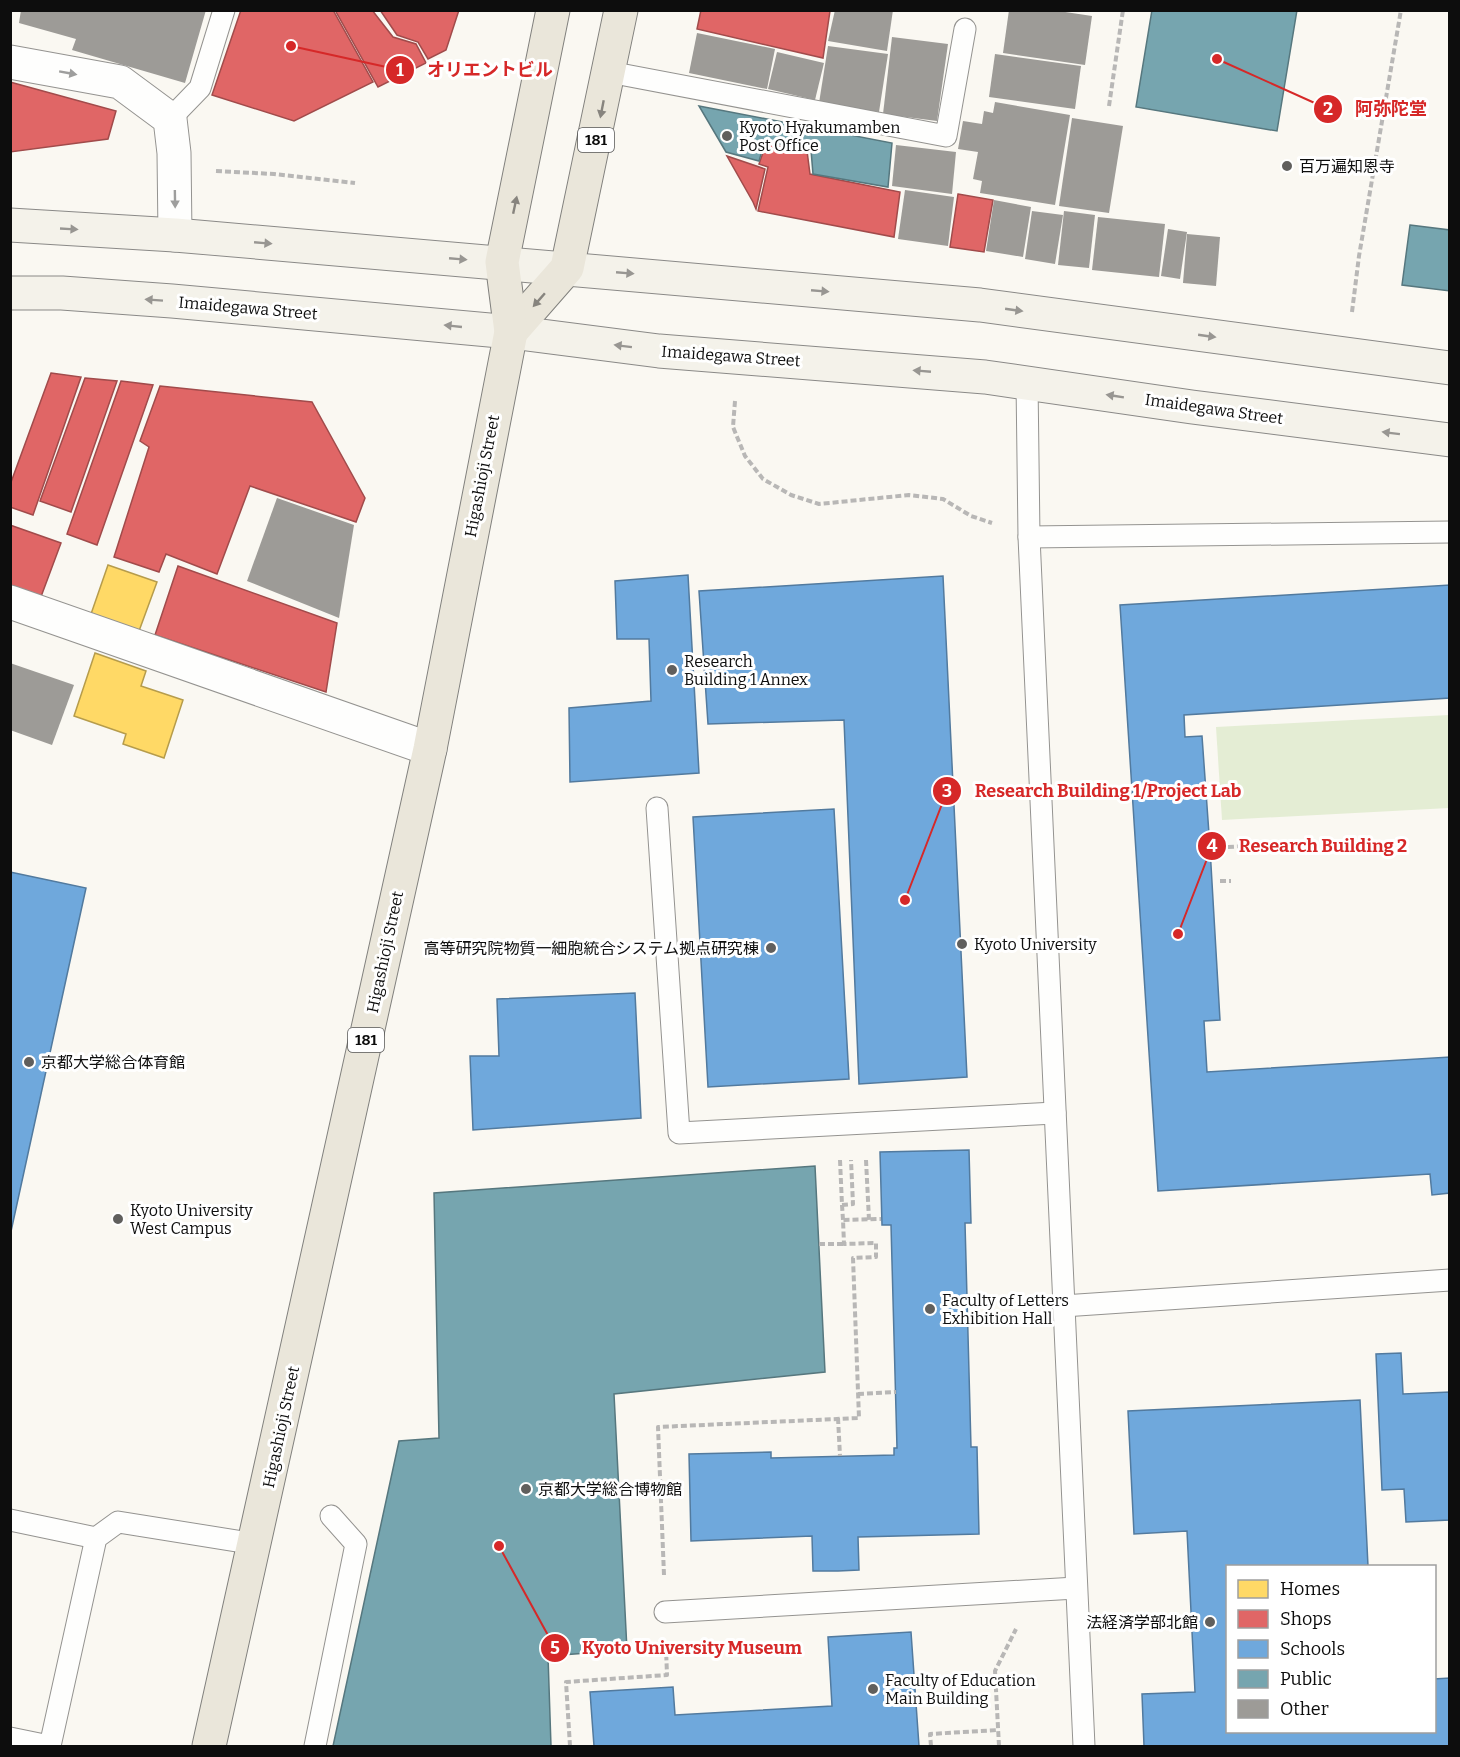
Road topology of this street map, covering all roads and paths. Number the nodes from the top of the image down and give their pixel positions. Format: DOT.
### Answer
graph roads {
  1 [pos="224,10"];
  2 [pos="554,10"];
  3 [pos="621,10"];
  4 [pos="1123,10"];
  5 [pos="1401,10"];
  6 [pos="965,29"];
  7 [pos="10,62"];
  8 [pos="609,72"];
  9 [pos="1109,106"];
  10 [pos="170,119"];
  11 [pos="174,170"];
  12 [pos="355,183"];
  13 [pos="10,225"];
  14 [pos="175,235"];
  15 [pos="502,262"];
  16 [pos="567,268"];
  17 [pos="10,292"];
  18 [pos="1351,315"];
  19 [pos="511,332"];
  20 [pos="1449,368"];
  21 [pos="1027,382"];
  22 [pos="735,394"];
  23 [pos="1449,440"];
  24 [pos="1449,532"];
  25 [pos="1029,537"];
  26 [pos="10,602"];
  27 [pos="430,749"];
  28 [pos="657,808"];
  29 [pos="1268,845"];
  30 [pos="1210,848"];
  31 [pos="1220,880"];
  32 [pos="1231,880"];
  33 [pos="1054,1113"];
  34 [pos="838,1125"];
  35 [pos="842,1205"];
  36 [pos="881,1219"];
  37 [pos="843,1220"];
  38 [pos="869,1220"];
  39 [pos="819,1244"];
  40 [pos="844,1244"];
  41 [pos="1449,1280"];
  42 [pos="1063,1306"];
  43 [pos="896,1392"];
  44 [pos="858,1394"];
  45 [pos="838,1418"];
  46 [pos="840,1456"];
  47 [pos="331,1516"];
  48 [pos="10,1520"];
  49 [pos="96,1538"];
  50 [pos="255,1544"];
  51 [pos="1076,1588"];
  52 [pos="1034,1590"];
  53 [pos="665,1611"];
  54 [pos="998,1730"];
  55 [pos="10,1738"];
  56 [pos="50,1746"];
  57 [pos="209,1746"];
  58 [pos="315,1746"];
  59 [pos="570,1746"];
  60 [pos="931,1746"];
  61 [pos="999,1746"];
  62 [pos="1084,1746"];
  1 -- 10 [label="lane"];
  15 -- 2 [label="main road, Higashioji Street / 181, one-way"];
  3 -- 8 [label="main road, 181"];
  4 -- 9 [label="path"];
  5 -- 18 [label="path"];
  6 -- 8 [label="lane"];
  7 -- 10 [label="street, one-way"];
  8 -- 16 [label="main road, 181, one-way"];
  10 -- 11 [label="street"];
  11 -- 12 [label="path"];
  11 -- 14 [label="street, one-way"];
  13 -- 14 [label="main road, one-way"];
  14 -- 15 [label="main road, one-way"];
  15 -- 16 [label="main road"];
  15 -- 19 [label="main road, Higashioji Street / 181"];
  16 -- 19 [label="main road, 181, one-way"];
  16 -- 20 [label="main road, one-way"];
  19 -- 17 [label="main road, Imaidegawa Street, one-way"];
  21 -- 19 [label="main road, Imaidegawa Street, one-way"];
  19 -- 27 [label="main road, Higashioji Street / 181"];
  23 -- 21 [label="main road, Imaidegawa Street, one-way"];
  21 -- 25 [label="lane"];
  22 -- 25 [label="path"];
  24 -- 25 [label="lane"];
  25 -- 33 [label="lane"];
  26 -- 27 [label="street"];
  27 -- 50 [label="main road, Higashioji Street / 181"];
  28 -- 34 [label="lane"];
  29 -- 30 [label="path"];
  31 -- 32 [label="path"];
  33 -- 34 [label="lane"];
  33 -- 42 [label="lane"];
  34 -- 35 [label="path"];
  35 -- 37 [label="path"];
  35 -- 38 [label="path"];
  36 -- 38 [label="path"];
  37 -- 38 [label="path"];
  37 -- 40 [label="path"];
  39 -- 40 [label="path"];
  40 -- 44 [label="path"];
  41 -- 42 [label="lane"];
  42 -- 51 [label="lane"];
  43 -- 44 [label="path"];
  44 -- 45 [label="path"];
  45 -- 46 [label="path"];
  45 -- 53 [label="path"];
  47 -- 58 [label="lane"];
  48 -- 49 [label="lane"];
  49 -- 50 [label="lane"];
  49 -- 56 [label="lane"];
  50 -- 57 [label="main road, Higashioji Street / 181"];
  51 -- 52 [label="lane"];
  51 -- 62 [label="lane"];
  52 -- 53 [label="lane"];
  52 -- 54 [label="path"];
  53 -- 59 [label="path"];
  54 -- 60 [label="path"];
  54 -- 61 [label="path"];
  55 -- 56 [label="lane"];
}
